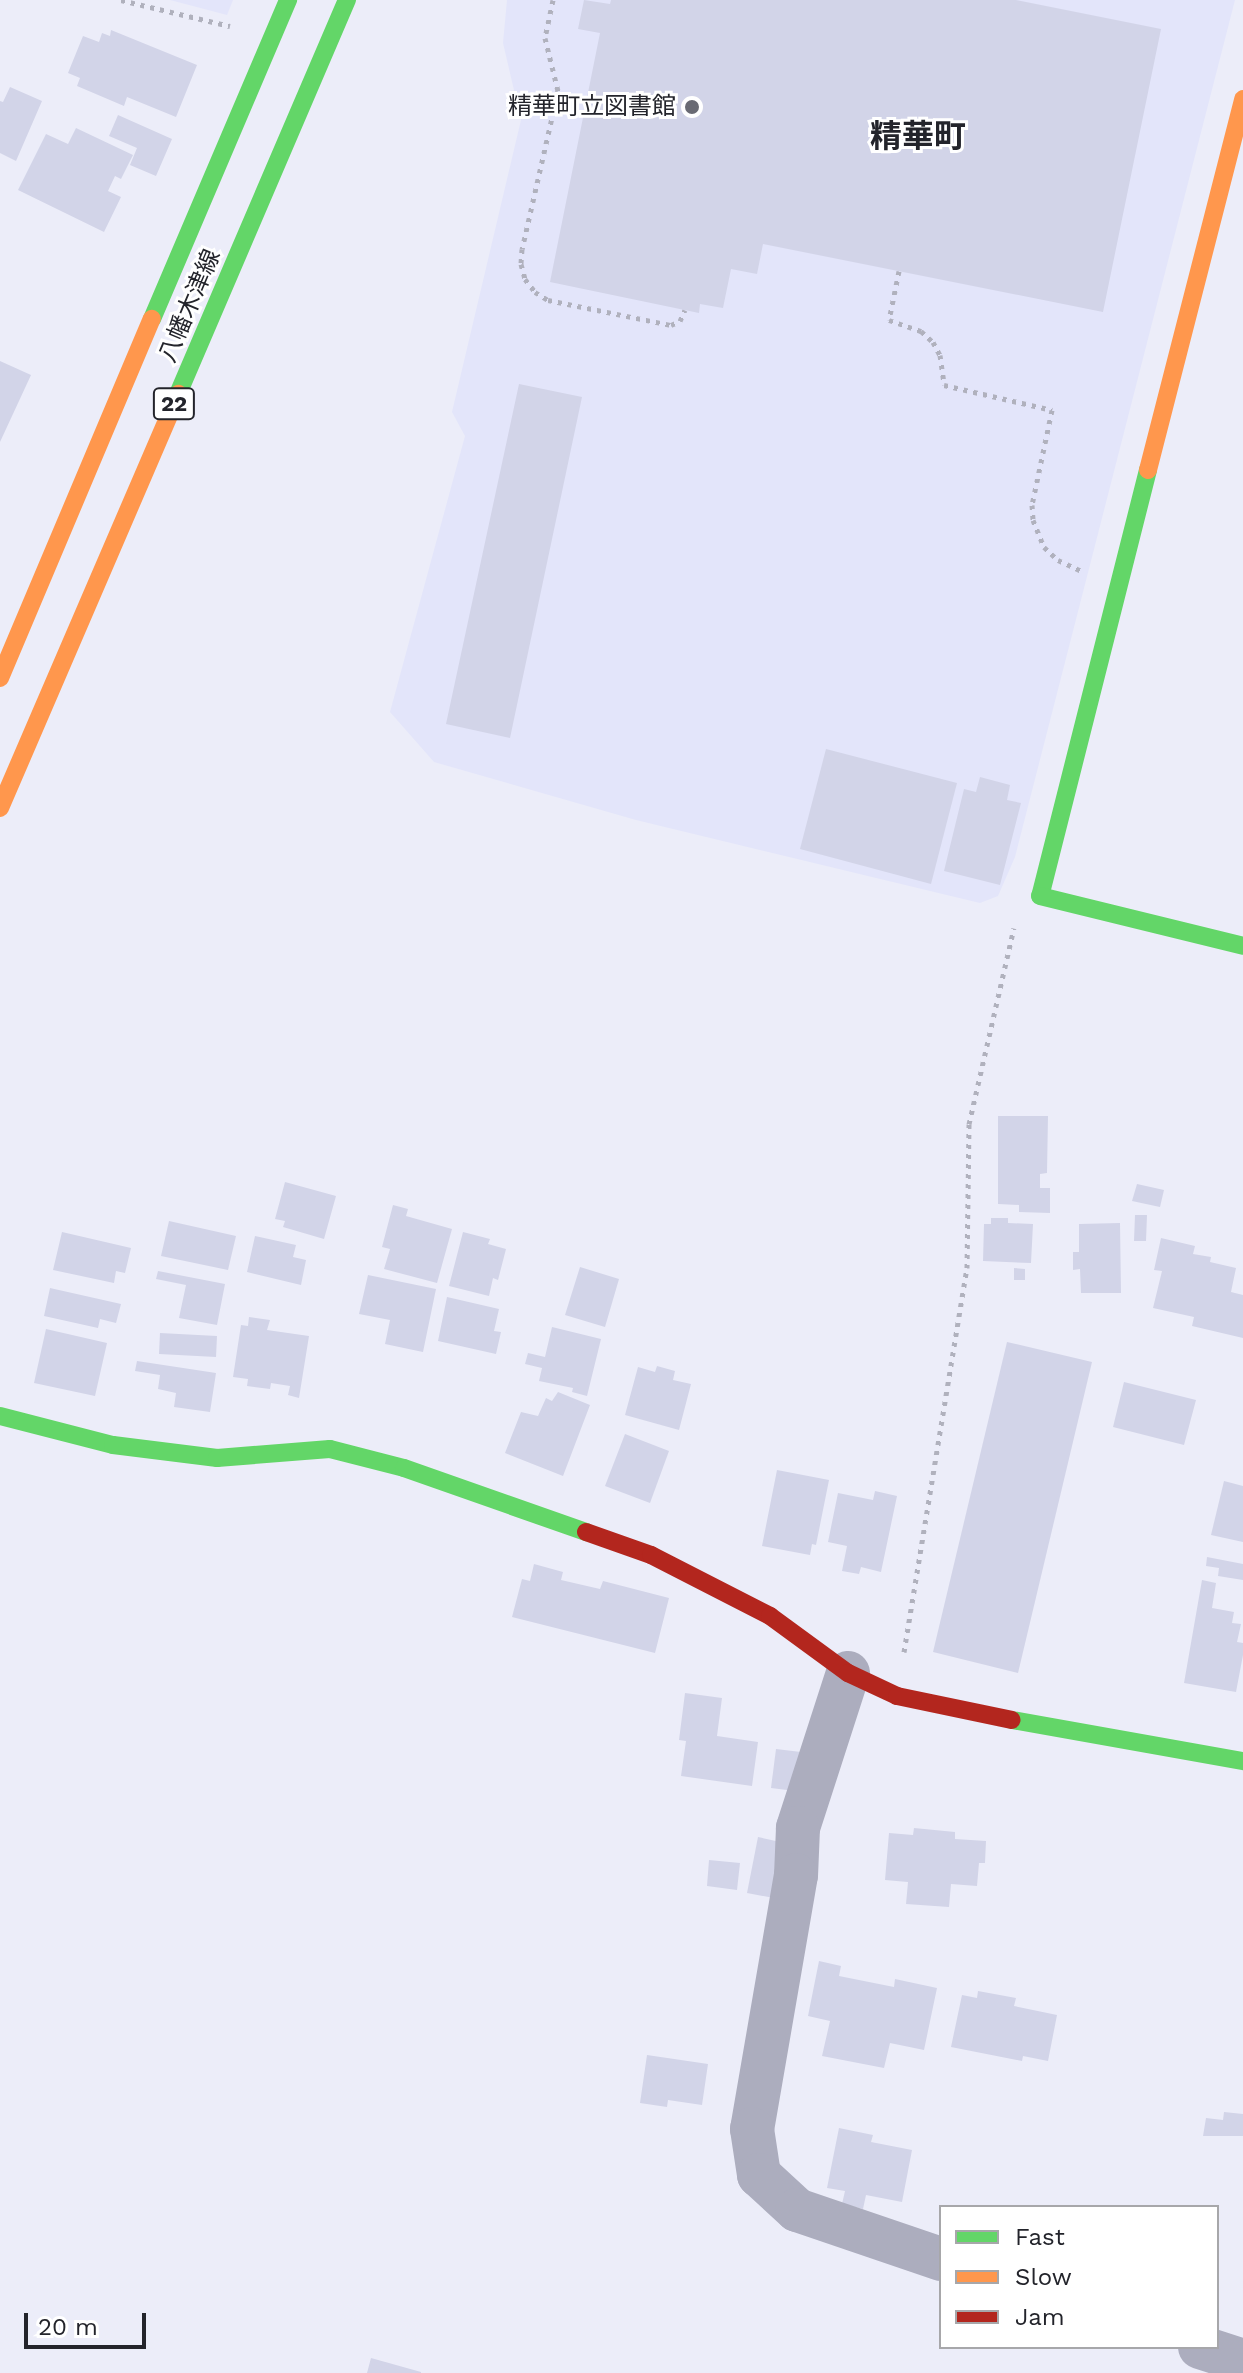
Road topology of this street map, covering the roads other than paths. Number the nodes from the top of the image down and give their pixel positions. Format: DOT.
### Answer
graph roads {
  1 [pos="288,0"];
  2 [pos="347,0"];
  3 [pos="1243,99"];
  4 [pos="0,678"];
  5 [pos="0,808"];
  6 [pos="1243,946"];
  7 [pos="0,1416"];
  8 [pos="848,1673"];
  9 [pos="1243,1761"];
  10 [pos="939,2258"];
  11 [pos="1206,2349"];
  12 [pos="1243,2361"];
  1 -- 4 [label="street, 八幡木津線 / 22"];
  2 -- 5 [label="street, 八幡木津線 / 22"];
  3 -- 6 [label="street"];
  7 -- 8 [label="street"];
  8 -- 9 [label="street"];
  8 -- 10 [label="street"];
  11 -- 12 [label="street"];
}
